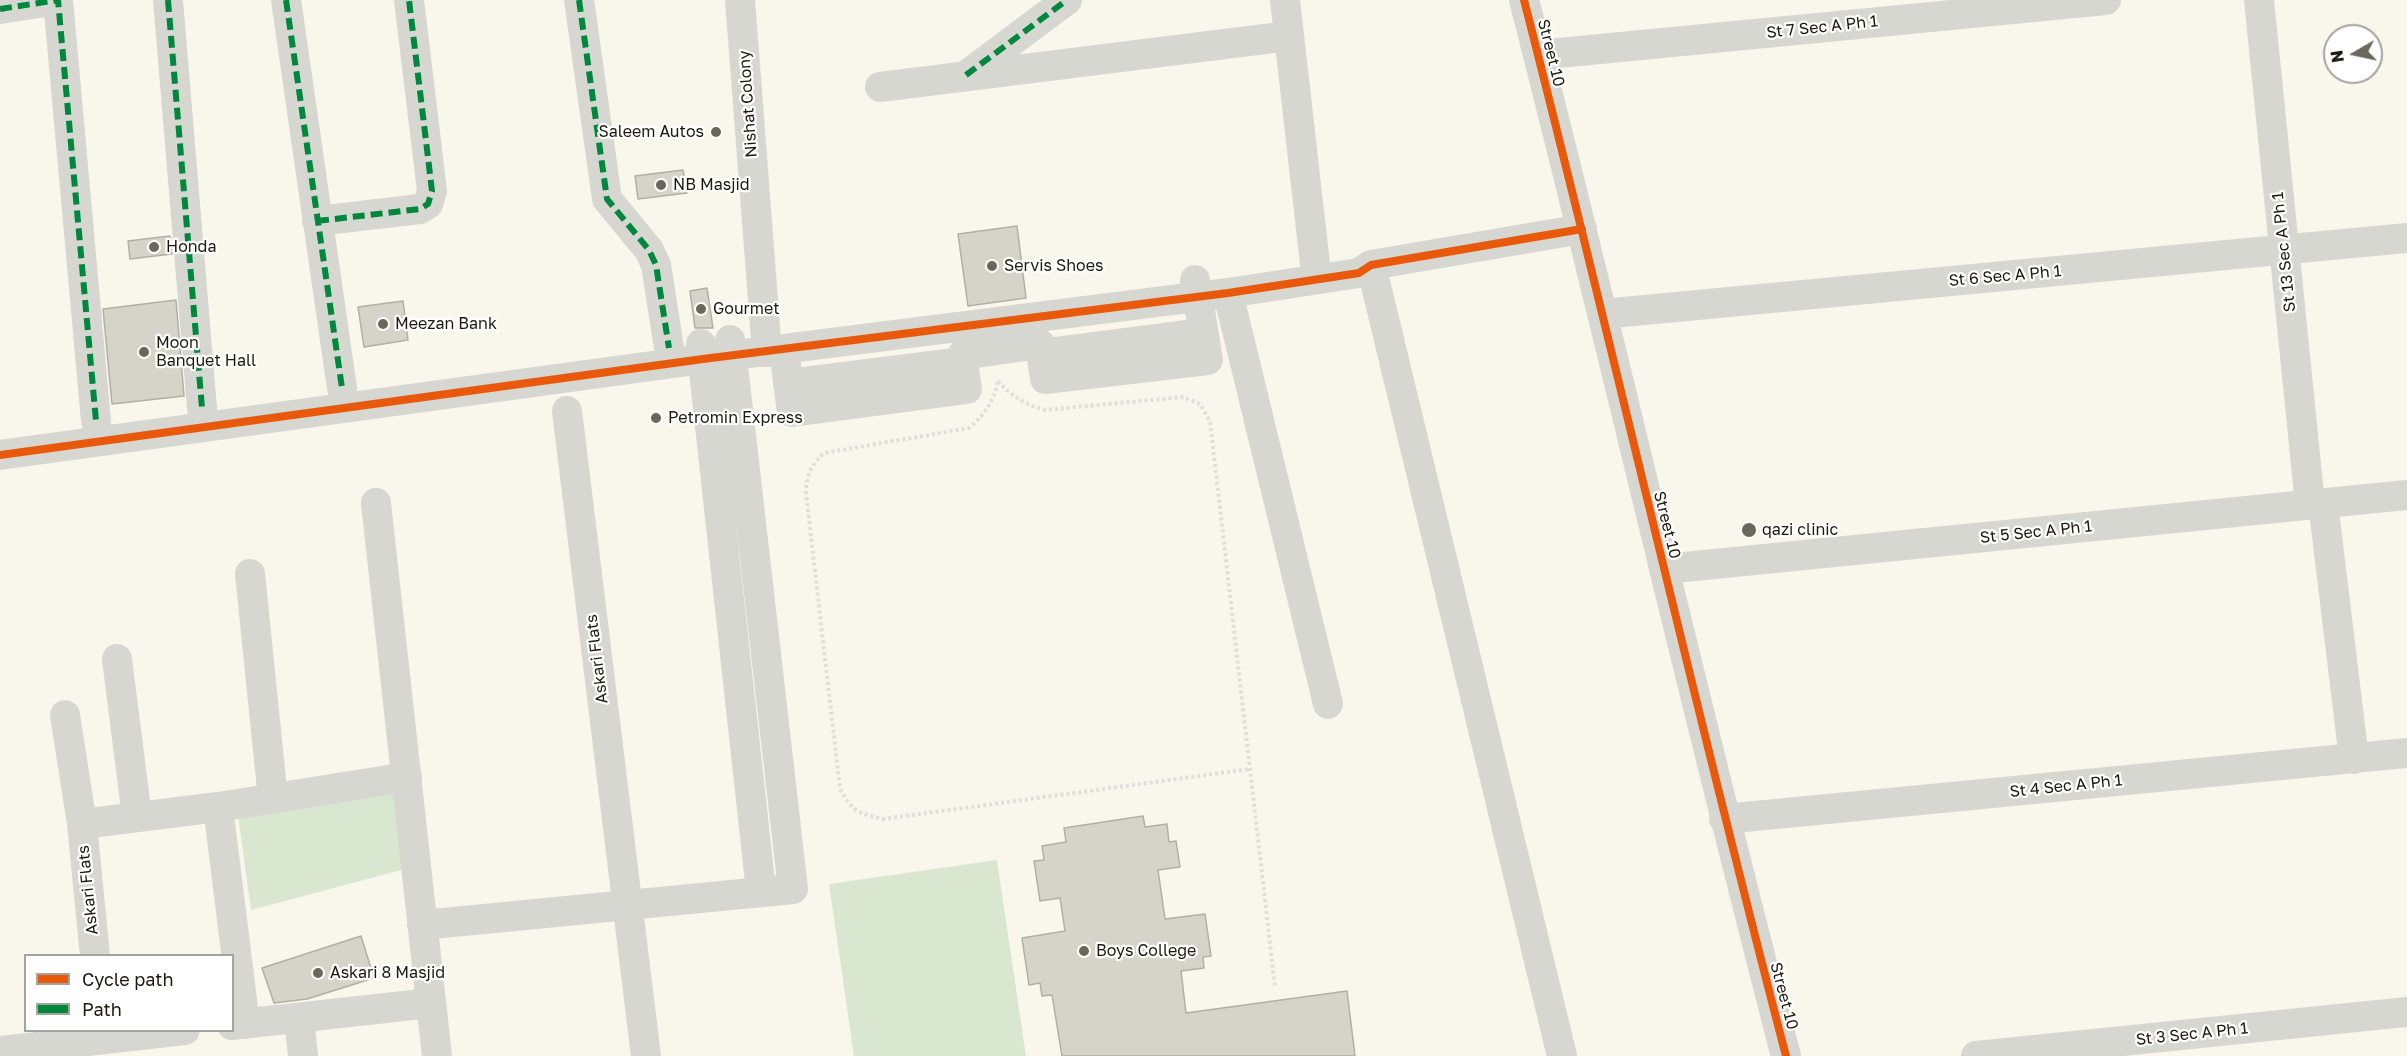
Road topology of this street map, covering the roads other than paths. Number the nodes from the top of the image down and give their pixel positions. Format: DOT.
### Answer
graph roads {
  1 [pos="168,0"];
  2 [pos="286,0"];
  3 [pos="410,0"];
  4 [pos="579,0"];
  5 [pos="740,0"];
  6 [pos="1067,0"];
  7 [pos="1285,0"];
  8 [pos="1524,0"];
  9 [pos="2106,0"];
  10 [pos="2259,0"];
  11 [pos="1991,5"];
  12 [pos="0,9"];
  13 [pos="1289,36"];
  14 [pos="1538,55"];
  15 [pos="966,75"];
  16 [pos="880,87"];
  17 [pos="317,221"];
  18 [pos="1582,229"];
  19 [pos="2407,238"];
  20 [pos="2283,250"];
  21 [pos="1315,264"];
  22 [pos="1371,265"];
  23 [pos="1197,289"];
  24 [pos="1227,293"];
  25 [pos="1602,314"];
  26 [pos="992,327"];
  27 [pos="772,346"];
  28 [pos="669,348"];
  29 [pos="731,348"];
  30 [pos="702,351"];
  31 [pos="342,388"];
  32 [pos="202,408"];
  33 [pos="567,411"];
  34 [pos="96,421"];
  35 [pos="0,436"];
  36 [pos="0,455"];
  37 [pos="2407,495"];
  38 [pos="376,503"];
  39 [pos="2316,504"];
  40 [pos="1664,569"];
  41 [pos="250,574"];
  42 [pos="764,628"];
  43 [pos="734,632"];
  44 [pos="117,659"];
  45 [pos="1328,704"];
  46 [pos="65,715"];
  47 [pos="2407,753"];
  48 [pos="2354,759"];
  49 [pos="407,777"];
  50 [pos="273,799"];
  51 [pos="218,807"];
  52 [pos="137,817"];
  53 [pos="1724,819"];
  54 [pos="82,824"];
  55 [pos="762,891"];
  56 [pos="627,906"];
  57 [pos="422,925"];
  58 [pos="95,954"];
  59 [pos="232,954"];
  60 [pos="234,973"];
  61 [pos="431,1003"];
  62 [pos="2407,1012"];
  63 [pos="299,1018"];
  64 [pos="239,1025"];
  65 [pos="104,1035"];
  66 [pos="168,1040"];
  67 [pos="2,1053"];
  68 [pos="303,1056"];
  69 [pos="437,1056"];
  70 [pos="646,1056"];
  71 [pos="1562,1056"];
  72 [pos="1786,1056"];
  73 [pos="1976,1056"];
  1 -- 32 [label="street"];
  2 -- 17 [label="street"];
  3 -- 17 [label="street"];
  4 -- 28 [label="street"];
  5 -- 27 [label="street, Nishat Colony"];
  6 -- 15 [label="street"];
  7 -- 13 [label="street"];
  8 -- 14 [label="street, Street 10"];
  9 -- 11 [label="street, St 7 Sec A Ph 1"];
  10 -- 20 [label="street, St 13 Sec A Ph 1"];
  11 -- 14 [label="street, St 7 Sec A Ph 1"];
  12 -- 34 [label="street"];
  13 -- 15 [label="street"];
  13 -- 21 [label="street"];
  14 -- 18 [label="street, Street 10"];
  15 -- 16 [label="street"];
  17 -- 31 [label="street"];
  18 -- 22 [label="street"];
  18 -- 25 [label="street, Street 10"];
  19 -- 20 [label="street, St 6 Sec A Ph 1"];
  20 -- 25 [label="street, St 6 Sec A Ph 1"];
  20 -- 39 [label="street, St 13 Sec A Ph 1"];
  21 -- 22 [label="street"];
  21 -- 23 [label="street"];
  22 -- 24 [label="street"];
  22 -- 71 [label="street"];
  23 -- 24 [label="street"];
  23 -- 26 [label="street"];
  23 -- 26 [label="street"];
  24 -- 45 [label="street"];
  25 -- 40 [label="street, Street 10"];
  26 -- 27 [label="street"];
  26 -- 27 [label="street, Nishat Colony"];
  27 -- 29 [label="street"];
  28 -- 30 [label="street"];
  28 -- 31 [label="street"];
  29 -- 30 [label="street"];
  29 -- 42 [label="street"];
  30 -- 36 [label="street"];
  30 -- 43 [label="street"];
  31 -- 32 [label="street"];
  32 -- 34 [label="street"];
  33 -- 56 [label="street, Askari Flats"];
  34 -- 35 [label="street"];
  37 -- 39 [label="street, St 5 Sec A Ph 1"];
  38 -- 49 [label="street"];
  39 -- 40 [label="street, St 5 Sec A Ph 1"];
  39 -- 48 [label="street, St 13 Sec A Ph 1"];
  40 -- 53 [label="street, Street 10"];
  41 -- 50 [label="street"];
  42 -- 43 [label="street"];
  42 -- 55 [label="street"];
  43 -- 55 [label="street"];
  44 -- 52 [label="street"];
  46 -- 54 [label="street, Askari Flats"];
  47 -- 48 [label="street, St 4 Sec A Ph 1"];
  48 -- 53 [label="street, St 4 Sec A Ph 1"];
  49 -- 50 [label="street, Askari Flats"];
  49 -- 57 [label="street"];
  50 -- 51 [label="street, Askari Flats"];
  51 -- 52 [label="street, Askari Flats"];
  51 -- 59 [label="street"];
  52 -- 54 [label="street, Askari Flats"];
  53 -- 72 [label="street, Street 10"];
  54 -- 58 [label="street, Askari Flats"];
  55 -- 56 [label="street"];
  56 -- 57 [label="street"];
  56 -- 70 [label="street, Askari Flats"];
  57 -- 61 [label="street"];
  60 -- 64 [label="street"];
  61 -- 63 [label="street"];
  61 -- 69 [label="street"];
  62 -- 73 [label="street, St 3 Sec A Ph 1"];
  63 -- 64 [label="street"];
  63 -- 68 [label="street"];
  65 -- 66 [label="street"];
  65 -- 67 [label="street"];
}
